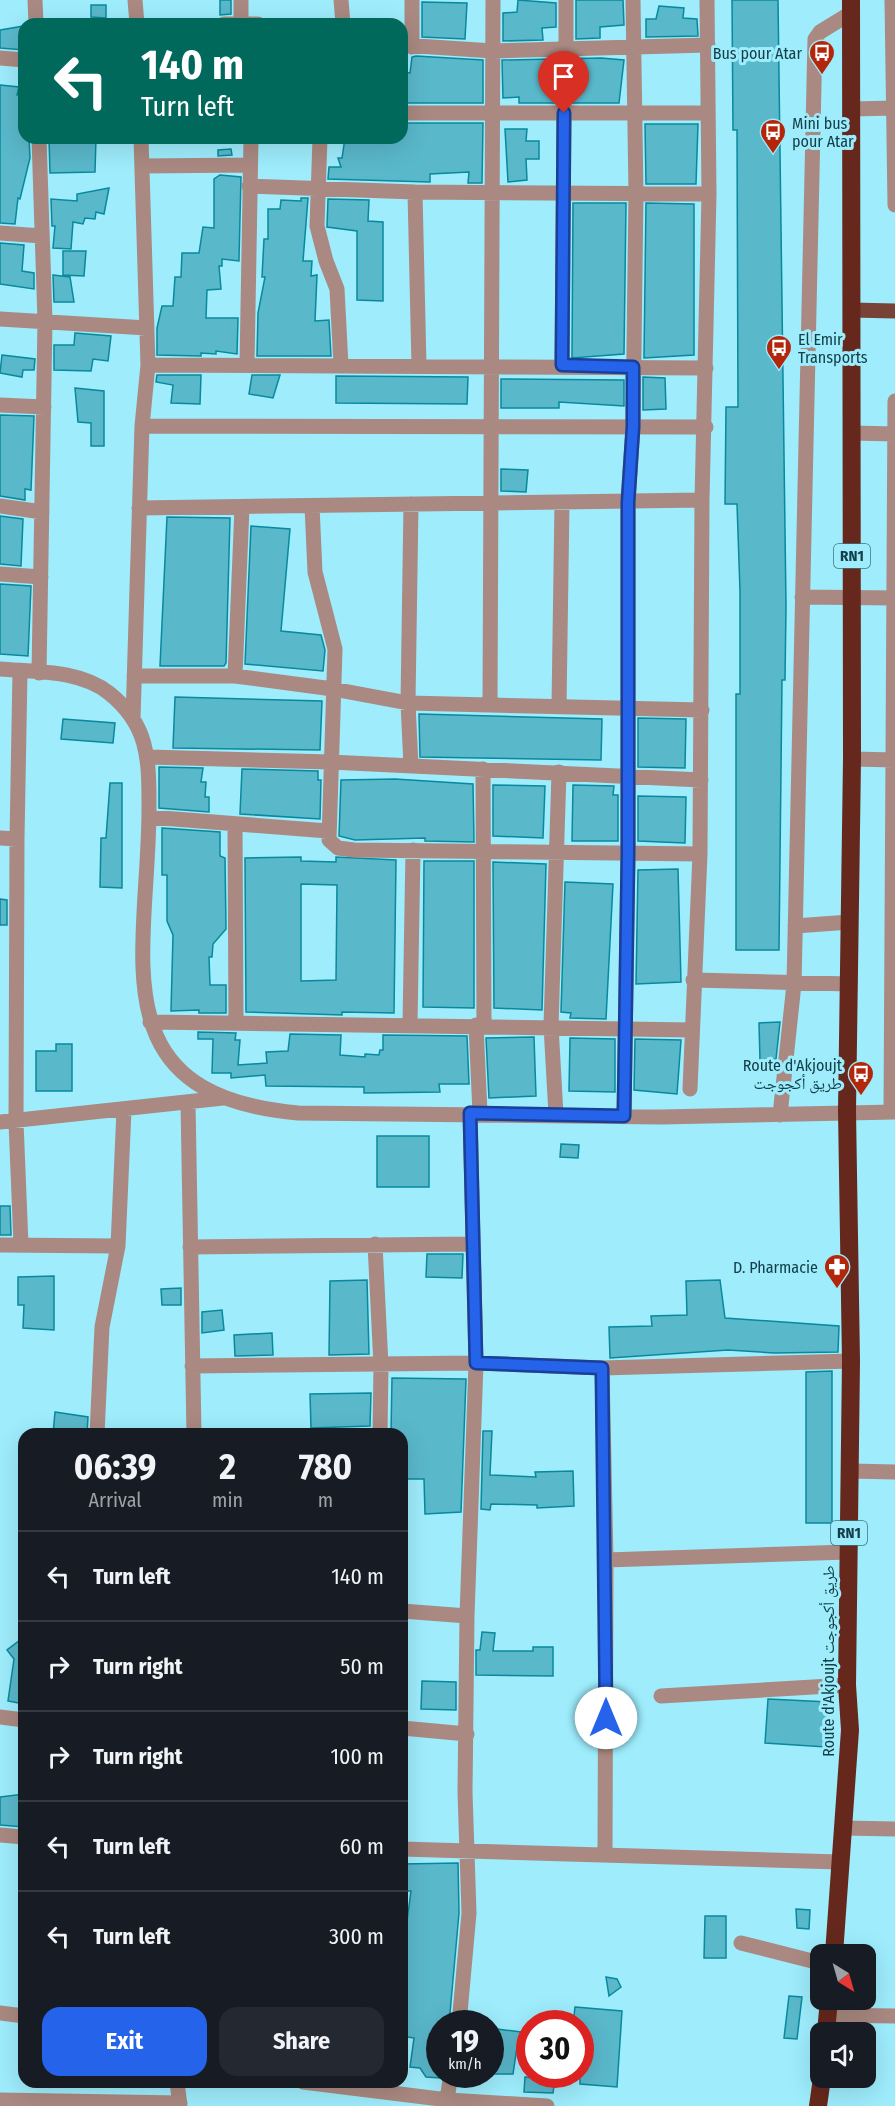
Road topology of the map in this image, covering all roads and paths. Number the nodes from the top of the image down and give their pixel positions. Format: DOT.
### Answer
graph roads {
  1 [pos="35,0"];
  2 [pos="135,0"];
  3 [pos="241,0"];
  4 [pos="341,0"];
  5 [pos="412,0"];
  6 [pos="493,0"];
  7 [pos="566,0"];
  8 [pos="633,0"];
  9 [pos="707,0"];
  10 [pos="892,0"];
  11 [pos="851,6"];
  12 [pos="36,18"];
  13 [pos="136,18"];
  14 [pos="241,18"];
  15 [pos="342,18"];
  16 [pos="408,37"];
  17 [pos="708,45"];
  18 [pos="408,46"];
  19 [pos="633,47"];
  20 [pos="566,49"];
  21 [pos="493,51"];
  22 [pos="0,58"];
  23 [pos="18,60"];
  24 [pos="894,108"];
  25 [pos="851,109"];
  26 [pos="408,113"];
  27 [pos="492,113"];
  28 [pos="564,113"];
  29 [pos="635,113"];
  30 [pos="708,113"];
  31 [pos="39,144"];
  32 [pos="141,144"];
  33 [pos="251,144"];
  34 [pos="320,144"];
  35 [pos="250,165"];
  36 [pos="142,166"];
  37 [pos="249,186"];
  38 [pos="895,189"];
  39 [pos="319,190"];
  40 [pos="492,191"];
  41 [pos="415,192"];
  42 [pos="565,192"];
  43 [pos="636,193"];
  44 [pos="709,194"];
  45 [pos="895,205"];
  46 [pos="0,233"];
  47 [pos="42,236"];
  48 [pos="851,310"];
  49 [pos="895,310"];
  50 [pos="0,318"];
  51 [pos="45,321"];
  52 [pos="147,328"];
  53 [pos="148,365"];
  54 [pos="247,365"];
  55 [pos="562,365"];
  56 [pos="341,366"];
  57 [pos="419,366"];
  58 [pos="490,366"];
  59 [pos="633,367"];
  60 [pos="706,368"];
  61 [pos="895,402"];
  62 [pos="0,405"];
  63 [pos="44,407"];
  64 [pos="142,426"];
  65 [pos="491,427"];
  66 [pos="633,427"];
  67 [pos="706,427"];
  68 [pos="852,433"];
  69 [pos="894,434"];
  70 [pos="702,500"];
  71 [pos="562,502"];
  72 [pos="628,502"];
  73 [pos="490,503"];
  74 [pos="411,504"];
  75 [pos="0,506"];
  76 [pos="312,506"];
  77 [pos="242,507"];
  78 [pos="140,508"];
  79 [pos="42,512"];
  80 [pos="0,574"];
  81 [pos="41,577"];
  82 [pos="802,597"];
  83 [pos="852,597"];
  84 [pos="895,598"];
  85 [pos="0,669"];
  86 [pos="20,671"];
  87 [pos="39,673"];
  88 [pos="134,676"];
  89 [pos="235,676"];
  90 [pos="333,689"];
  91 [pos="408,704"];
  92 [pos="490,705"];
  93 [pos="559,707"];
  94 [pos="628,708"];
  95 [pos="702,710"];
  96 [pos="133,719"];
  97 [pos="149,757"];
  98 [pos="852,759"];
  99 [pos="894,760"];
  100 [pos="330,762"];
  101 [pos="411,766"];
  102 [pos="483,769"];
  103 [pos="559,772"];
  104 [pos="629,775"];
  105 [pos="701,780"];
  106 [pos="149,817"];
  107 [pos="235,824"];
  108 [pos="328,831"];
  109 [pos="0,838"];
  110 [pos="17,839"];
  111 [pos="413,850"];
  112 [pos="486,851"];
  113 [pos="558,852"];
  114 [pos="628,853"];
  115 [pos="700,854"];
  116 [pos="850,922"];
  117 [pos="795,926"];
  118 [pos="693,980"];
  119 [pos="794,984"];
  120 [pos="849,984"];
  121 [pos="150,1022"];
  122 [pos="236,1023"];
  123 [pos="410,1024"];
  124 [pos="480,1025"];
  125 [pos="551,1026"];
  126 [pos="625,1027"];
  127 [pos="692,1030"];
  128 [pos="690,1089"];
  129 [pos="223,1098"];
  130 [pos="188,1103"];
  131 [pos="124,1110"];
  132 [pos="847,1111"];
  133 [pos="893,1112"];
  134 [pos="475,1113"];
  135 [pos="556,1115"];
  136 [pos="780,1115"];
  137 [pos="624,1116"];
  138 [pos="0,1122"];
  139 [pos="16,1122"];
  140 [pos="375,1244"];
  141 [pos="471,1244"];
  142 [pos="0,1245"];
  143 [pos="21,1245"];
  144 [pos="118,1246"];
  145 [pos="190,1247"];
  146 [pos="851,1361"];
  147 [pos="476,1363"];
  148 [pos="192,1366"];
  149 [pos="381,1366"];
  150 [pos="602,1368"];
  151 [pos="97,1428"];
  152 [pos="194,1428"];
  153 [pos="380,1428"];
  154 [pos="850,1471"];
  155 [pos="895,1472"];
  156 [pos="848,1552"];
  157 [pos="606,1560"];
  158 [pos="408,1611"];
  159 [pos="467,1616"];
  160 [pos="848,1685"];
  161 [pos="661,1696"];
  162 [pos="0,1717"];
  163 [pos="18,1719"];
  164 [pos="408,1729"];
  165 [pos="467,1734"];
  166 [pos="843,1828"];
  167 [pos="895,1829"];
  168 [pos="0,1835"];
  169 [pos="18,1836"];
  170 [pos="408,1848"];
  171 [pos="465,1851"];
  172 [pos="606,1854"];
  173 [pos="840,1862"];
  174 [pos="741,1943"];
  175 [pos="835,1944"];
  176 [pos="810,1960"];
  177 [pos="460,2010"];
  178 [pos="0,2013"];
  179 [pos="18,2015"];
  180 [pos="828,2016"];
  181 [pos="895,2016"];
  182 [pos="178,2088"];
  183 [pos="369,2088"];
  184 [pos="449,2088"];
  185 [pos="821,2088"];
  186 [pos="0,2100"];
  187 [pos="447,2103"];
  188 [pos="180,2105"];
  189 [pos="547,2106"];
  190 [pos="818,2106"];
  1 -- 12 [label="street"];
  2 -- 13 [label="street"];
  3 -- 14 [label="street"];
  4 -- 15 [label="street"];
  5 -- 16 [label="street"];
  6 -- 21 [label="street"];
  7 -- 20 [label="street"];
  8 -- 19 [label="street"];
  9 -- 17 [label="street"];
  10 -- 24 [label="street"];
  11 -- 25 [label="highway, Route d'Akjoujt طريق أكجوجت / RN1"];
  11 -- 82 [label="street"];
  17 -- 19 [label="street"];
  17 -- 30 [label="street"];
  18 -- 21 [label="street"];
  19 -- 20 [label="street"];
  19 -- 29 [label="street"];
  20 -- 21 [label="street"];
  21 -- 27 [label="street"];
  22 -- 23 [label="street"];
  24 -- 25 [label="street"];
  24 -- 38 [label="street"];
  25 -- 48 [label="highway, Route d'Akjoujt طريق أكجوجت / RN1"];
  26 -- 27 [label="street"];
  27 -- 28 [label="street"];
  27 -- 40 [label="street"];
  28 -- 29 [label="street"];
  28 -- 42 [label="street"];
  29 -- 30 [label="street"];
  29 -- 43 [label="street"];
  30 -- 44 [label="street"];
  31 -- 47 [label="street"];
  32 -- 36 [label="street"];
  33 -- 35 [label="street"];
  34 -- 39 [label="street"];
  35 -- 36 [label="street"];
  35 -- 37 [label="street"];
  36 -- 52 [label="street"];
  37 -- 39 [label="street"];
  37 -- 54 [label="street"];
  38 -- 45 [label="street"];
  39 -- 41 [label="street"];
  39 -- 56 [label="street"];
  40 -- 41 [label="street"];
  40 -- 42 [label="street"];
  40 -- 58 [label="street"];
  41 -- 57 [label="street"];
  42 -- 43 [label="street"];
  42 -- 55 [label="street"];
  43 -- 44 [label="street"];
  43 -- 59 [label="street"];
  44 -- 60 [label="street"];
  46 -- 47 [label="street"];
  47 -- 51 [label="street"];
  48 -- 49 [label="main road"];
  48 -- 68 [label="highway, Route d'Akjoujt طريق أكجوجت / RN1"];
  50 -- 51 [label="street"];
  51 -- 52 [label="street"];
  51 -- 63 [label="street"];
  52 -- 53 [label="street"];
  53 -- 54 [label="street"];
  53 -- 64 [label="street"];
  54 -- 56 [label="street"];
  55 -- 58 [label="street"];
  55 -- 59 [label="street"];
  56 -- 57 [label="street"];
  57 -- 58 [label="street"];
  58 -- 65 [label="street"];
  59 -- 60 [label="street"];
  59 -- 66 [label="street"];
  60 -- 67 [label="street"];
  61 -- 69 [label="street"];
  62 -- 63 [label="street"];
  63 -- 79 [label="street"];
  64 -- 65 [label="street"];
  64 -- 78 [label="street"];
  65 -- 66 [label="street"];
  65 -- 73 [label="street"];
  66 -- 67 [label="street"];
  66 -- 72 [label="street"];
  67 -- 70 [label="street"];
  68 -- 69 [label="street"];
  68 -- 83 [label="highway, Route d'Akjoujt طريق أكجوجت / RN1"];
  69 -- 84 [label="street"];
  70 -- 72 [label="street"];
  70 -- 95 [label="street"];
  71 -- 72 [label="street"];
  71 -- 73 [label="street"];
  71 -- 93 [label="street"];
  72 -- 94 [label="street"];
  73 -- 74 [label="street"];
  73 -- 92 [label="street"];
  74 -- 76 [label="street"];
  74 -- 91 [label="street"];
  75 -- 79 [label="street"];
  76 -- 77 [label="street"];
  76 -- 90 [label="street"];
  77 -- 78 [label="street"];
  77 -- 89 [label="street"];
  78 -- 88 [label="street"];
  79 -- 81 [label="street"];
  80 -- 81 [label="street"];
  81 -- 87 [label="street"];
  82 -- 83 [label="street"];
  82 -- 117 [label="street"];
  83 -- 84 [label="street"];
  83 -- 98 [label="highway, Route d'Akjoujt طريق أكجوجت / RN1"];
  84 -- 99 [label="street"];
  85 -- 86 [label="street"];
  86 -- 87 [label="street"];
  86 -- 110 [label="street"];
  87 -- 96 [label="street"];
  88 -- 89 [label="street"];
  88 -- 96 [label="street"];
  89 -- 90 [label="street"];
  90 -- 91 [label="street"];
  90 -- 100 [label="street"];
  91 -- 92 [label="street"];
  91 -- 101 [label="street"];
  92 -- 93 [label="street"];
  93 -- 94 [label="street"];
  94 -- 95 [label="street"];
  94 -- 104 [label="street"];
  95 -- 105 [label="street"];
  96 -- 97 [label="street"];
  97 -- 100 [label="street"];
  97 -- 106 [label="street"];
  98 -- 99 [label="street"];
  98 -- 116 [label="highway, Route d'Akjoujt طريق أكجوجت / RN1"];
  99 -- 133 [label="street"];
  100 -- 101 [label="street"];
  100 -- 108 [label="street"];
  101 -- 102 [label="street"];
  102 -- 103 [label="street"];
  102 -- 112 [label="street"];
  103 -- 104 [label="street"];
  103 -- 113 [label="street"];
  104 -- 105 [label="street"];
  104 -- 114 [label="street"];
  105 -- 115 [label="street"];
  106 -- 107 [label="street"];
  106 -- 121 [label="street"];
  107 -- 108 [label="street"];
  107 -- 122 [label="street"];
  108 -- 111 [label="street"];
  109 -- 110 [label="street"];
  110 -- 139 [label="street"];
  111 -- 112 [label="street"];
  111 -- 123 [label="street"];
  112 -- 113 [label="street"];
  112 -- 124 [label="street"];
  113 -- 114 [label="street"];
  113 -- 125 [label="street"];
  114 -- 115 [label="street"];
  114 -- 126 [label="street"];
  115 -- 118 [label="street"];
  116 -- 117 [label="street"];
  116 -- 120 [label="highway, Route d'Akjoujt طريق أكجوجت / RN1"];
  117 -- 119 [label="street"];
  118 -- 119 [label="street"];
  118 -- 127 [label="street"];
  119 -- 120 [label="street"];
  119 -- 136 [label="street"];
  120 -- 132 [label="highway, Route d'Akjoujt طريق أكجوجت / RN1"];
  121 -- 122 [label="street"];
  121 -- 129 [label="street"];
  122 -- 123 [label="street"];
  123 -- 124 [label="street"];
  124 -- 125 [label="street"];
  124 -- 134 [label="street"];
  125 -- 126 [label="street"];
  125 -- 135 [label="street"];
  126 -- 127 [label="street"];
  126 -- 137 [label="street"];
  127 -- 128 [label="street"];
  129 -- 130 [label="street"];
  129 -- 134 [label="street"];
  130 -- 131 [label="street"];
  130 -- 145 [label="street"];
  131 -- 139 [label="street"];
  131 -- 144 [label="street"];
  132 -- 133 [label="street"];
  132 -- 136 [label="street"];
  132 -- 146 [label="highway, Route d'Akjoujt طريق أكجوجت / RN1"];
  134 -- 135 [label="street"];
  134 -- 141 [label="street"];
  135 -- 137 [label="street"];
  136 -- 137 [label="street"];
  138 -- 139 [label="street"];
  139 -- 143 [label="street"];
  140 -- 141 [label="street"];
  140 -- 145 [label="street"];
  140 -- 149 [label="street"];
  141 -- 147 [label="street"];
  142 -- 143 [label="street"];
  143 -- 144 [label="street"];
  144 -- 151 [label="street"];
  145 -- 148 [label="street"];
  146 -- 150 [label="street"];
  146 -- 154 [label="highway, Route d'Akjoujt طريق أكجوجت / RN1"];
  147 -- 149 [label="street"];
  147 -- 150 [label="street"];
  147 -- 159 [label="street"];
  148 -- 149 [label="street"];
  148 -- 152 [label="street"];
  149 -- 153 [label="street"];
  150 -- 157 [label="street"];
  154 -- 155 [label="street"];
  154 -- 156 [label="highway, Route d'Akjoujt طريق أكجوجت / RN1"];
  156 -- 157 [label="street"];
  156 -- 160 [label="highway, Route d'Akjoujt طريق أكجوجت / RN1"];
  157 -- 172 [label="street"];
  158 -- 159 [label="street"];
  159 -- 165 [label="street"];
  160 -- 161 [label="street"];
  160 -- 166 [label="highway, Route d'Akjoujt طريق أكجوجت / RN1"];
  162 -- 163 [label="street"];
  164 -- 165 [label="street"];
  165 -- 171 [label="street"];
  166 -- 167 [label="street"];
  166 -- 173 [label="highway, Route d'Akjoujt طريق أكجوجت / RN1"];
  168 -- 169 [label="street"];
  170 -- 171 [label="street"];
  171 -- 172 [label="street"];
  171 -- 177 [label="street"];
  172 -- 173 [label="street"];
  173 -- 175 [label="highway, Route d'Akjoujt طريق أكجوجت / RN1"];
  174 -- 176 [label="street"];
  178 -- 179 [label="street"];
  180 -- 181 [label="street"];
  182 -- 188 [label="street"];
  183 -- 187 [label="street"];
  184 -- 187 [label="street"];
  185 -- 190 [label="highway"];
  186 -- 188 [label="street"];
  187 -- 189 [label="street"];
}
